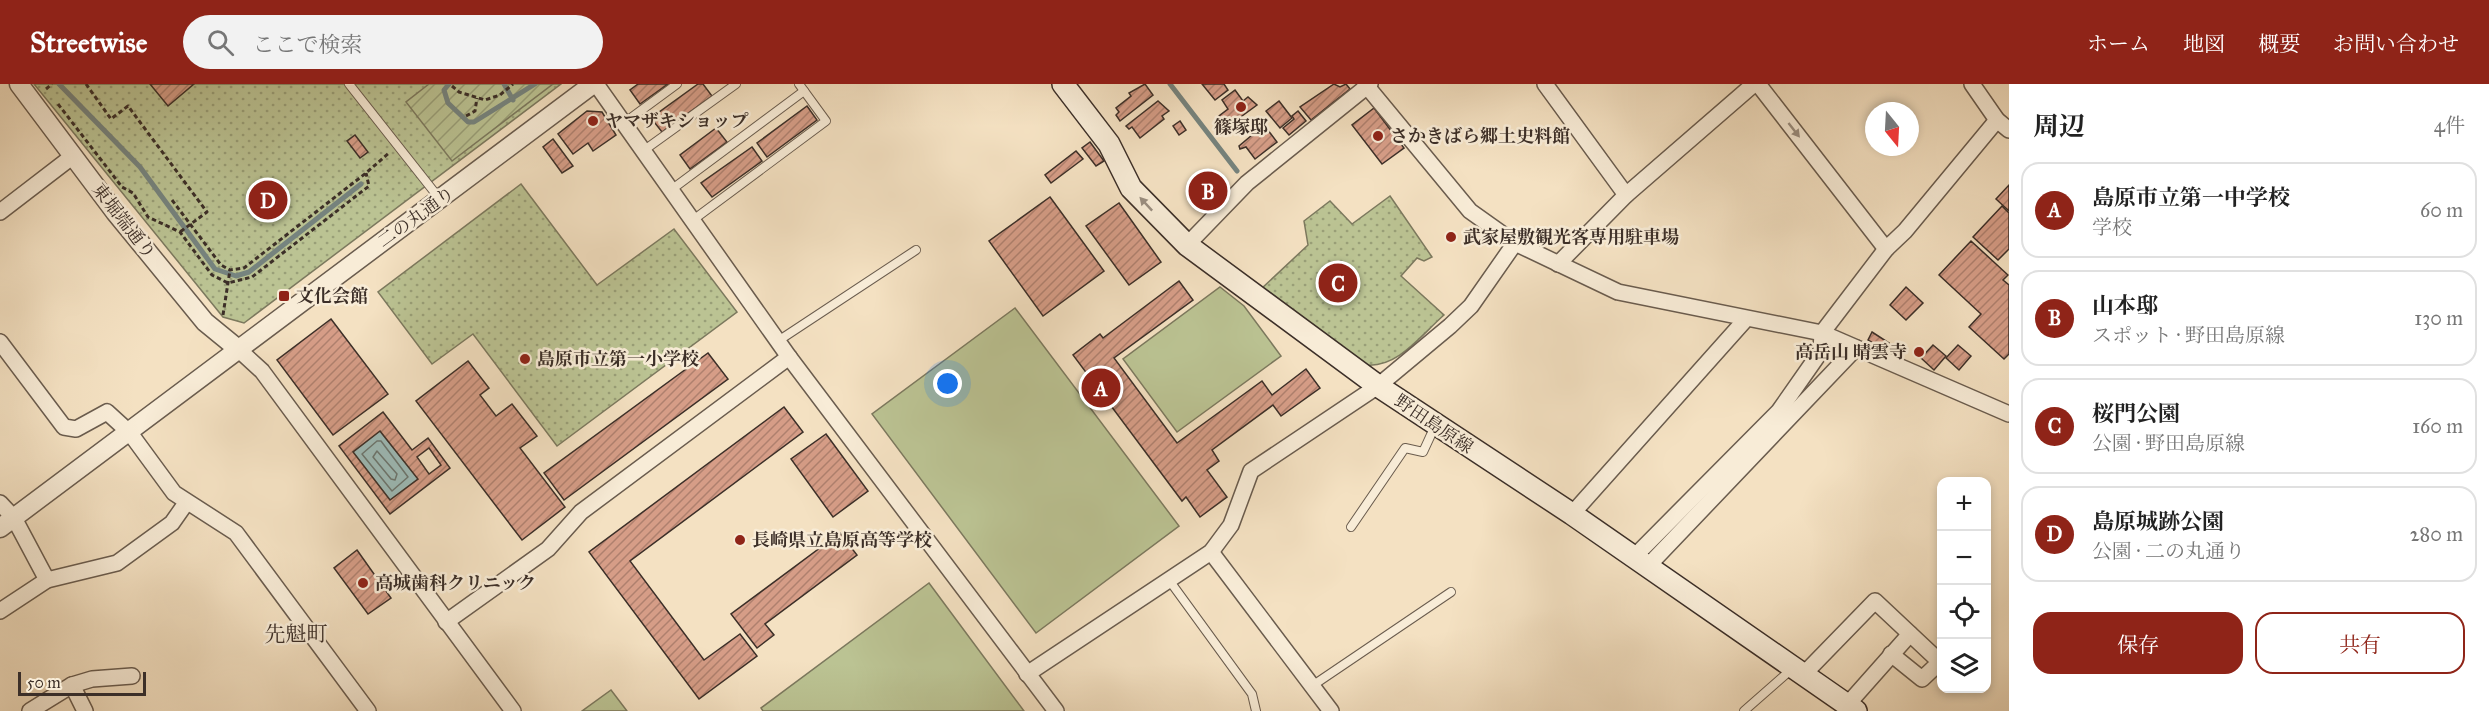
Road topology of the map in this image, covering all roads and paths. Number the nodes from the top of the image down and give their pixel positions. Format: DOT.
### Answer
graph roads {
  1 [pos="19,84"];
  2 [pos="42,84"];
  3 [pos="52,84"];
  4 [pos="86,84"];
  5 [pos="350,84"];
  6 [pos="513,84"];
  7 [pos="595,84"];
  8 [pos="677,84"];
  9 [pos="736,84"];
  10 [pos="1063,84"];
  11 [pos="1545,84"];
  12 [pos="1756,84"];
  13 [pos="1972,84"];
  14 [pos="1367,85"];
  15 [pos="452,86"];
  16 [pos="801,87"];
  17 [pos="46,89"];
  18 [pos="477,98"];
  19 [pos="466,116"];
  20 [pos="1997,120"];
  21 [pos="624,123"];
  22 [pos="2009,130"];
  23 [pos="643,151"];
  24 [pos="389,152"];
  25 [pos="73,156"];
  26 [pos="366,173"];
  27 [pos="672,190"];
  28 [pos="1626,195"];
  29 [pos="172,200"];
  30 [pos="440,200"];
  31 [pos="0,212"];
  32 [pos="152,219"];
  33 [pos="144,220"];
  34 [pos="693,220"];
  35 [pos="192,224"];
  36 [pos="180,232"];
  37 [pos="1515,243"];
  38 [pos="1187,245"];
  39 [pos="1886,249"];
  40 [pos="916,250"];
  41 [pos="1558,264"];
  42 [pos="230,270"];
  43 [pos="228,283"];
  44 [pos="223,317"];
  45 [pos="1746,319"];
  46 [pos="1822,333"];
  47 [pos="778,340"];
  48 [pos="0,342"];
  49 [pos="1856,348"];
  50 [pos="238,349"];
  51 [pos="789,357"];
  52 [pos="1378,386"];
  53 [pos="2009,414"];
  54 [pos="1435,424"];
  55 [pos="130,433"];
  56 [pos="0,503"];
  57 [pos="186,503"];
  58 [pos="1572,514"];
  59 [pos="7,523"];
  60 [pos="1351,527"];
  61 [pos="1211,552"];
  62 [pos="1641,561"];
  63 [pos="47,580"];
  64 [pos="1169,580"];
  65 [pos="1452,592"];
  66 [pos="0,611"];
  67 [pos="446,622"];
  68 [pos="1910,634"];
  69 [pos="1891,654"];
  70 [pos="1799,670"];
  71 [pos="1027,674"];
  72 [pos="132,676"];
  73 [pos="72,685"];
  74 [pos="1312,686"];
  75 [pos="1851,708"];
  76 [pos="30,711"];
  77 [pos="84,711"];
  78 [pos="368,711"];
  79 [pos="513,711"];
  80 [pos="1056,711"];
  81 [pos="1256,711"];
  82 [pos="1330,711"];
  83 [pos="1744,711"];
  1 -- 25 [label="street, 東堀端通り"];
  2 -- 17 [label="path"];
  3 -- 17 [label="path"];
  4 -- 35 [label="path"];
  5 -- 30 [label="lane"];
  6 -- 18 [label="path"];
  7 -- 21 [label="street"];
  7 -- 30 [label="street, 二の丸通り"];
  8 -- 21 [label="lane"];
  9 -- 23 [label="lane"];
  38 -- 10 [label="main road, 野田島原線, one-way"];
  11 -- 28 [label="street"];
  12 -- 28 [label="street"];
  12 -- 39 [label="street, one-way"];
  13 -- 20 [label="street"];
  14 -- 37 [label="street"];
  14 -- 38 [label="street"];
  15 -- 18 [label="path"];
  16 -- 27 [label="lane"];
  16 -- 34 [label="lane"];
  17 -- 32 [label="path"];
  18 -- 19 [label="path"];
  20 -- 22 [label="street"];
  20 -- 39 [label="street"];
  21 -- 23 [label="street"];
  23 -- 27 [label="street"];
  24 -- 26 [label="path"];
  25 -- 31 [label="street"];
  25 -- 50 [label="street, 東堀端通り"];
  26 -- 42 [label="path"];
  26 -- 43 [label="path"];
  27 -- 34 [label="street"];
  28 -- 41 [label="street"];
  29 -- 35 [label="path"];
  30 -- 50 [label="street, 二の丸通り"];
  32 -- 33 [label="path"];
  32 -- 36 [label="path"];
  34 -- 47 [label="street"];
  35 -- 36 [label="path"];
  35 -- 42 [label="path"];
  36 -- 43 [label="path"];
  37 -- 41 [label="street"];
  37 -- 52 [label="street"];
  38 -- 52 [label="main road, 野田島原線"];
  39 -- 46 [label="street"];
  40 -- 47 [label="lane"];
  41 -- 45 [label="street"];
  42 -- 43 [label="path"];
  43 -- 44 [label="path"];
  45 -- 46 [label="street"];
  45 -- 58 [label="street"];
  46 -- 49 [label="street"];
  46 -- 62 [label="street"];
  47 -- 51 [label="street"];
  48 -- 55 [label="street"];
  49 -- 53 [label="street"];
  49 -- 62 [label="street"];
  50 -- 55 [label="street, 二の丸通り"];
  50 -- 67 [label="street"];
  51 -- 67 [label="street"];
  51 -- 71 [label="street"];
  52 -- 54 [label="main road, 野田島原線"];
  52 -- 61 [label="street"];
  54 -- 58 [label="main road, 野田島原線"];
  54 -- 60 [label="lane"];
  55 -- 57 [label="street"];
  55 -- 59 [label="street, 二の丸通り"];
  56 -- 59 [label="street"];
  57 -- 63 [label="street"];
  57 -- 78 [label="street"];
  58 -- 62 [label="main road, 野田島原線"];
  59 -- 63 [label="street"];
  61 -- 64 [label="street"];
  61 -- 74 [label="street"];
  62 -- 70 [label="main road, 野田島原線"];
  63 -- 66 [label="street"];
  64 -- 71 [label="street"];
  64 -- 81 [label="lane"];
  65 -- 74 [label="lane"];
  67 -- 79 [label="street"];
  68 -- 69 [label="street"];
  68 -- 69 [label="street"];
  68 -- 70 [label="street"];
  69 -- 75 [label="street"];
  70 -- 75 [label="main road, 野田島原線"];
  70 -- 83 [label="lane"];
  71 -- 80 [label="street"];
  72 -- 73 [label="street"];
  73 -- 76 [label="street"];
  73 -- 77 [label="street"];
  74 -- 82 [label="street"];
}
